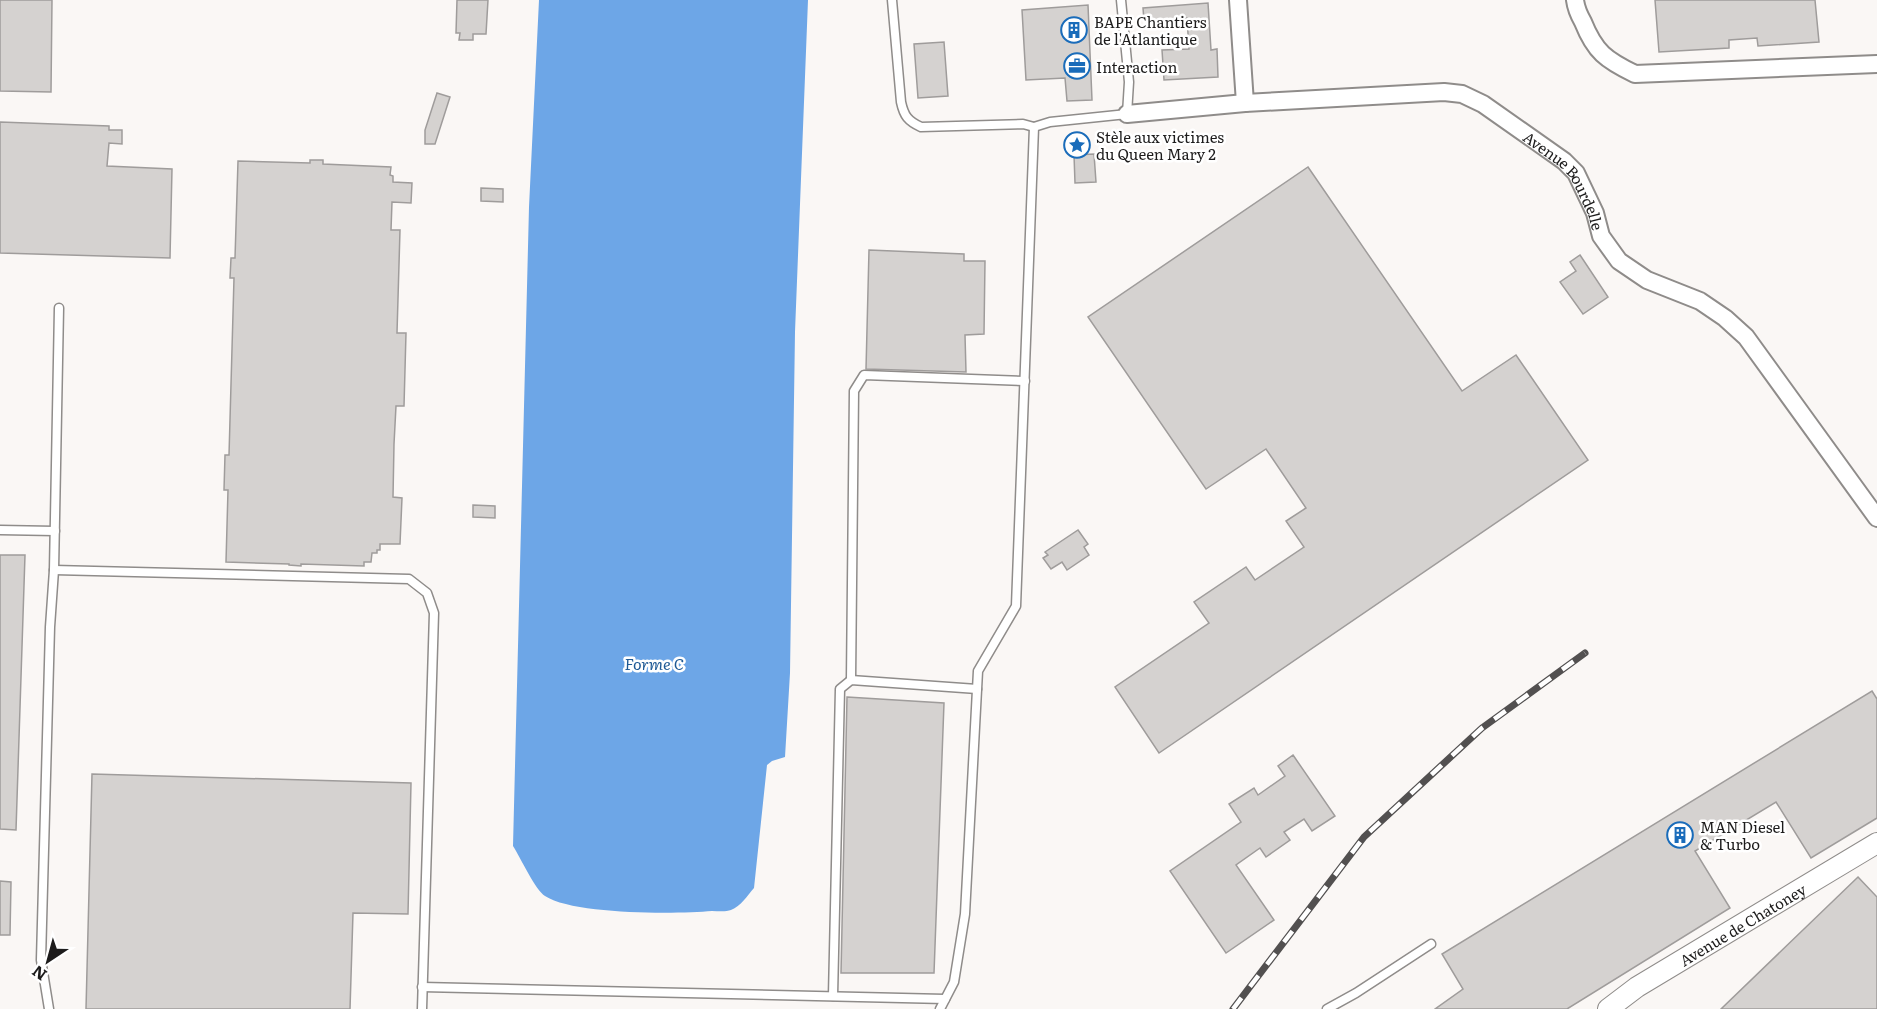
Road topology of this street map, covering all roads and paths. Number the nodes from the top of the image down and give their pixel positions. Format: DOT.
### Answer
graph roads {
  1 [pos="892,0"];
  2 [pos="1121,0"];
  3 [pos="1238,0"];
  4 [pos="1575,0"];
  5 [pos="1877,64"];
  6 [pos="1245,103"];
  7 [pos="1127,114"];
  8 [pos="1034,127"];
  9 [pos="59,308"];
  10 [pos="1025,381"];
  11 [pos="1877,518"];
  12 [pos="0,530"];
  13 [pos="54,531"];
  14 [pos="54,570"];
  15 [pos="851,681"];
  16 [pos="977,689"];
  17 [pos="1877,843"];
  18 [pos="1431,944"];
  19 [pos="422,987"];
  20 [pos="833,996"];
  21 [pos="945,999"];
  22 [pos="49,1009"];
  23 [pos="422,1009"];
  24 [pos="940,1009"];
  25 [pos="1327,1009"];
  26 [pos="1608,1009"];
  1 -- 8 [label="lane"];
  2 -- 7 [label="lane"];
  3 -- 6 [label="street"];
  4 -- 5 [label="street"];
  6 -- 7 [label="street, Avenue Bourdelle"];
  6 -- 11 [label="street, Avenue Bourdelle"];
  7 -- 8 [label="lane"];
  8 -- 10 [label="lane"];
  9 -- 13 [label="lane"];
  10 -- 15 [label="lane"];
  10 -- 16 [label="lane"];
  12 -- 13 [label="lane"];
  13 -- 14 [label="lane"];
  14 -- 19 [label="lane"];
  14 -- 22 [label="lane"];
  15 -- 16 [label="lane"];
  15 -- 20 [label="lane"];
  16 -- 21 [label="lane"];
  17 -- 26 [label="street, Avenue de Chatoney"];
  18 -- 25 [label="lane"];
  19 -- 20 [label="lane"];
  19 -- 23 [label="lane"];
  20 -- 21 [label="lane"];
  21 -- 24 [label="lane"];
}
